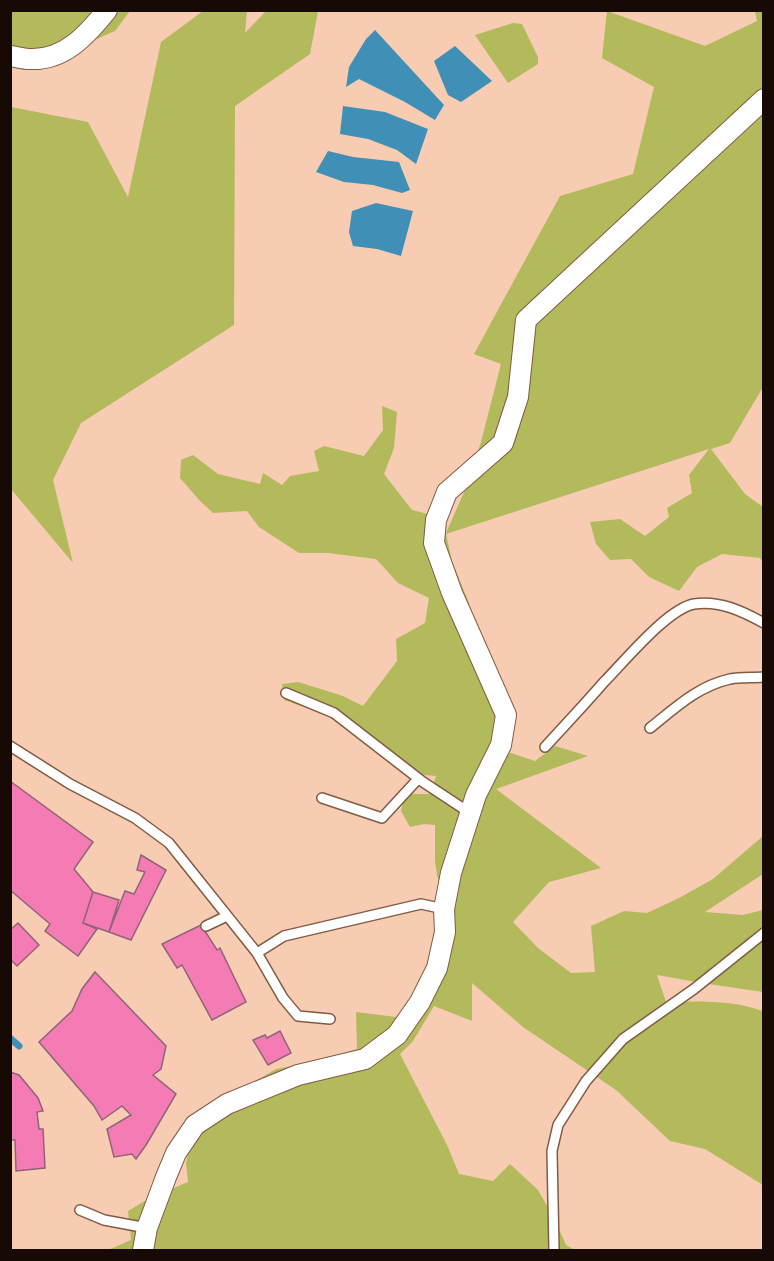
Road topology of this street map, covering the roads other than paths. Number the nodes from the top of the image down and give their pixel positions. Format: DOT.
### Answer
graph roads {
  1 [pos="107,10"];
  2 [pos="11,56"];
  3 [pos="764,99"];
  4 [pos="764,623"];
  5 [pos="764,677"];
  6 [pos="286,693"];
  7 [pos="650,728"];
  8 [pos="10,746"];
  9 [pos="545,747"];
  10 [pos="418,778"];
  11 [pos="322,798"];
  12 [pos="470,813"];
  13 [pos="444,909"];
  14 [pos="227,915"];
  15 [pos="206,926"];
  16 [pos="764,933"];
  17 [pos="257,953"];
  18 [pos="330,1019"];
  19 [pos="80,1210"];
  20 [pos="147,1228"];
  21 [pos="143,1251"];
  22 [pos="554,1251"];
  1 -- 2 [label="street"];
  3 -- 12 [label="street"];
  4 -- 9 [label="lane"];
  5 -- 7 [label="lane"];
  6 -- 10 [label="lane"];
  8 -- 14 [label="lane"];
  10 -- 11 [label="lane"];
  10 -- 12 [label="lane"];
  12 -- 13 [label="street"];
  13 -- 17 [label="lane"];
  13 -- 20 [label="street"];
  14 -- 15 [label="lane"];
  14 -- 17 [label="lane"];
  16 -- 22 [label="lane"];
  17 -- 18 [label="lane"];
  19 -- 20 [label="lane"];
  20 -- 21 [label="street"];
}
